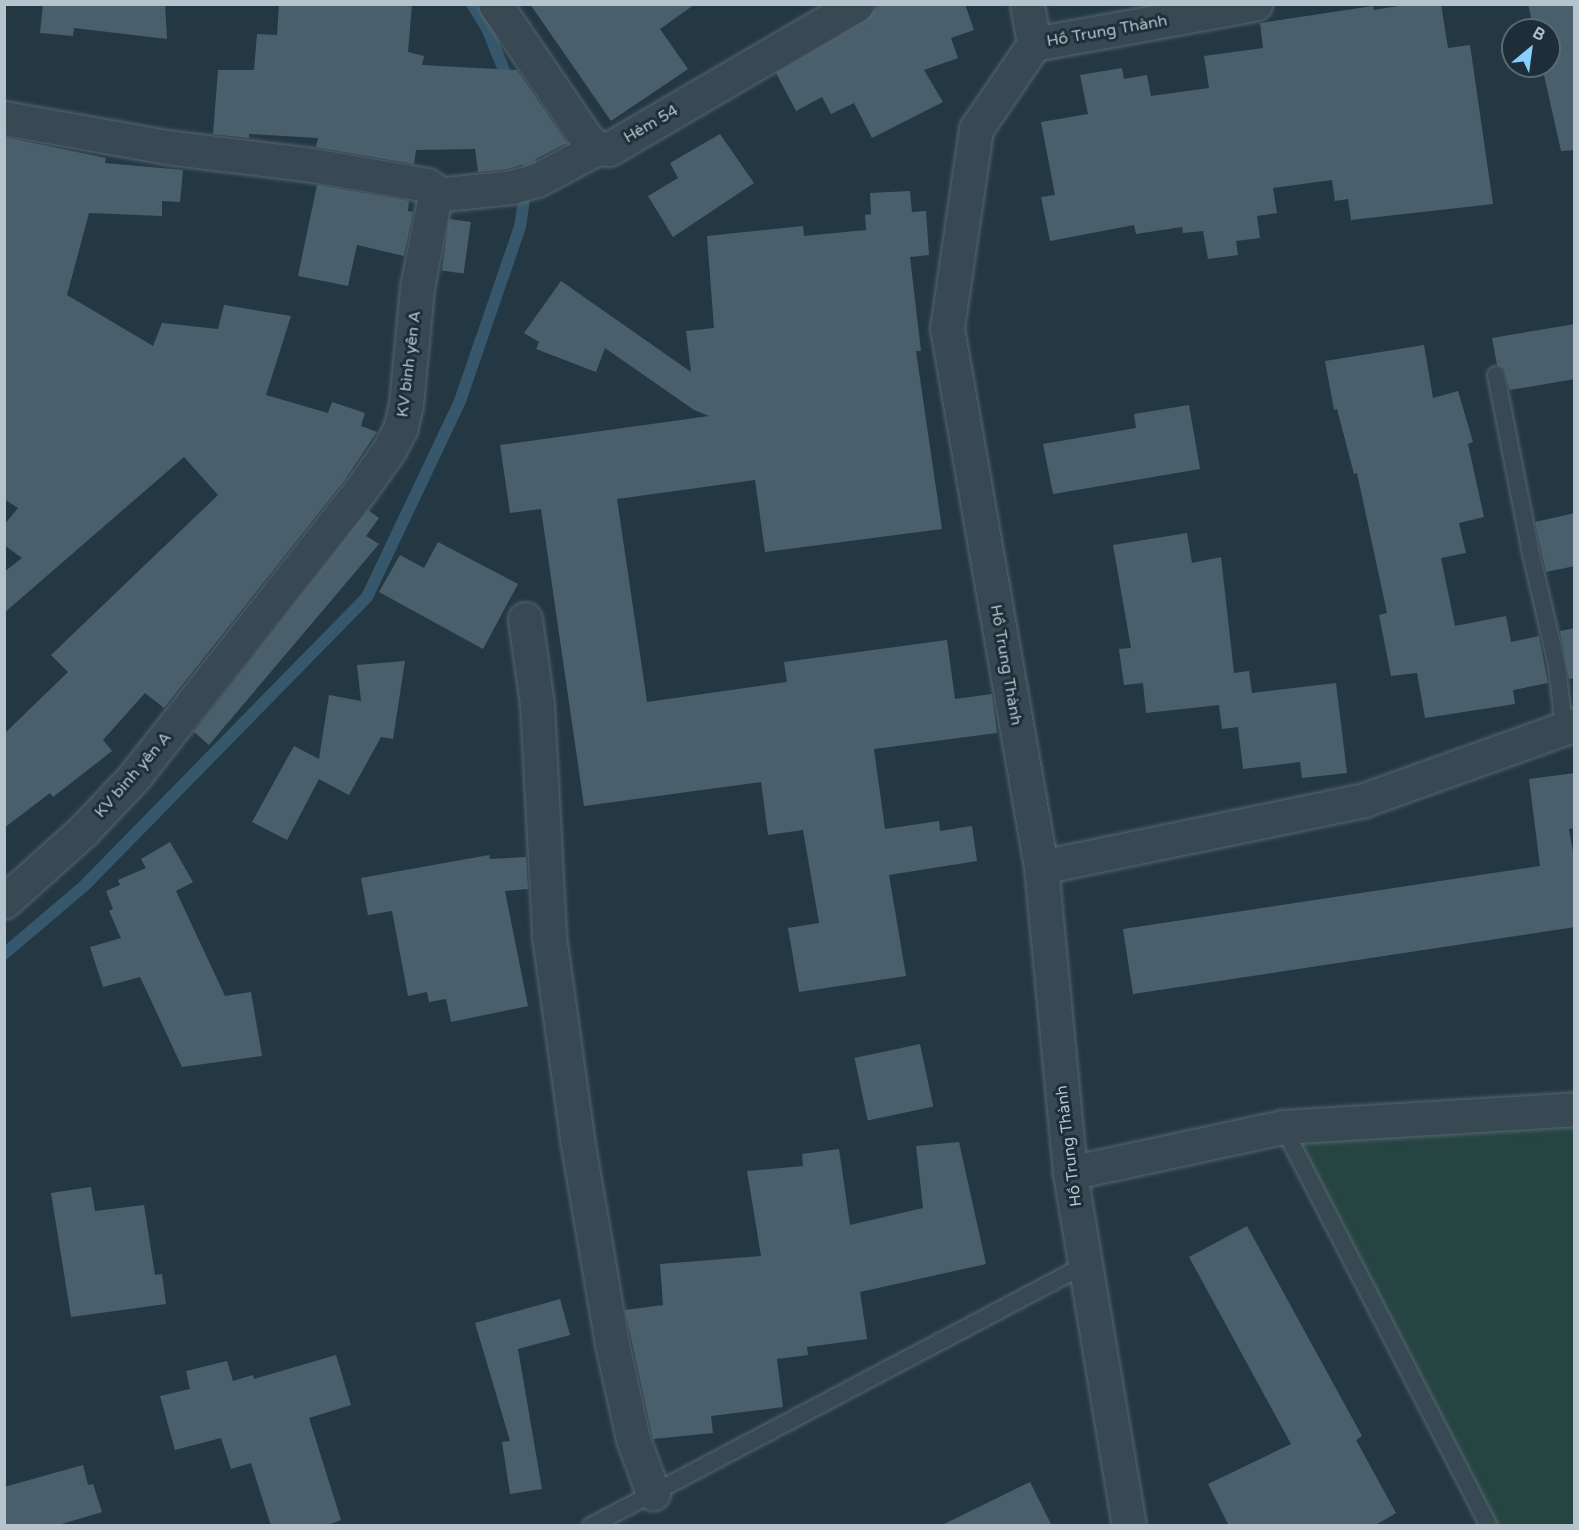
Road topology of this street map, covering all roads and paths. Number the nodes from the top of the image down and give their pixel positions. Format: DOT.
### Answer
graph roads {
  1 [pos="495,4"];
  2 [pos="856,4"];
  3 [pos="1027,4"];
  4 [pos="1255,4"];
  5 [pos="1034,44"];
  6 [pos="4,118"];
  7 [pos="597,148"];
  8 [pos="435,195"];
  9 [pos="1496,375"];
  10 [pos="525,619"];
  11 [pos="1570,726"];
  12 [pos="1041,867"];
  13 [pos="4,902"];
  14 [pos="1575,1109"];
  15 [pos="1283,1127"];
  16 [pos="1070,1173"];
  17 [pos="1085,1265"];
  18 [pos="653,1493"];
  19 [pos="591,1526"];
  20 [pos="1129,1526"];
  21 [pos="1489,1526"];
  1 -- 7 [label="street"];
  2 -- 7 [label="street, Hẻm 54"];
  3 -- 5 [label="street"];
  4 -- 5 [label="street, Hồ Trung Thành"];
  5 -- 12 [label="street, Hồ Trung Thành"];
  6 -- 8 [label="street"];
  7 -- 8 [label="street, Hẻm 54"];
  8 -- 13 [label="street, KV bình yên A"];
  9 -- 11 [label="lane"];
  10 -- 18 [label="street"];
  11 -- 12 [label="street"];
  12 -- 16 [label="street, Hồ Trung Thành"];
  14 -- 15 [label="street"];
  15 -- 16 [label="street"];
  15 -- 21 [label="lane"];
  16 -- 17 [label="street, Hồ Trung Thành"];
  17 -- 18 [label="lane"];
  17 -- 20 [label="street, Hồ Trung Thành"];
  18 -- 19 [label="lane"];
}
